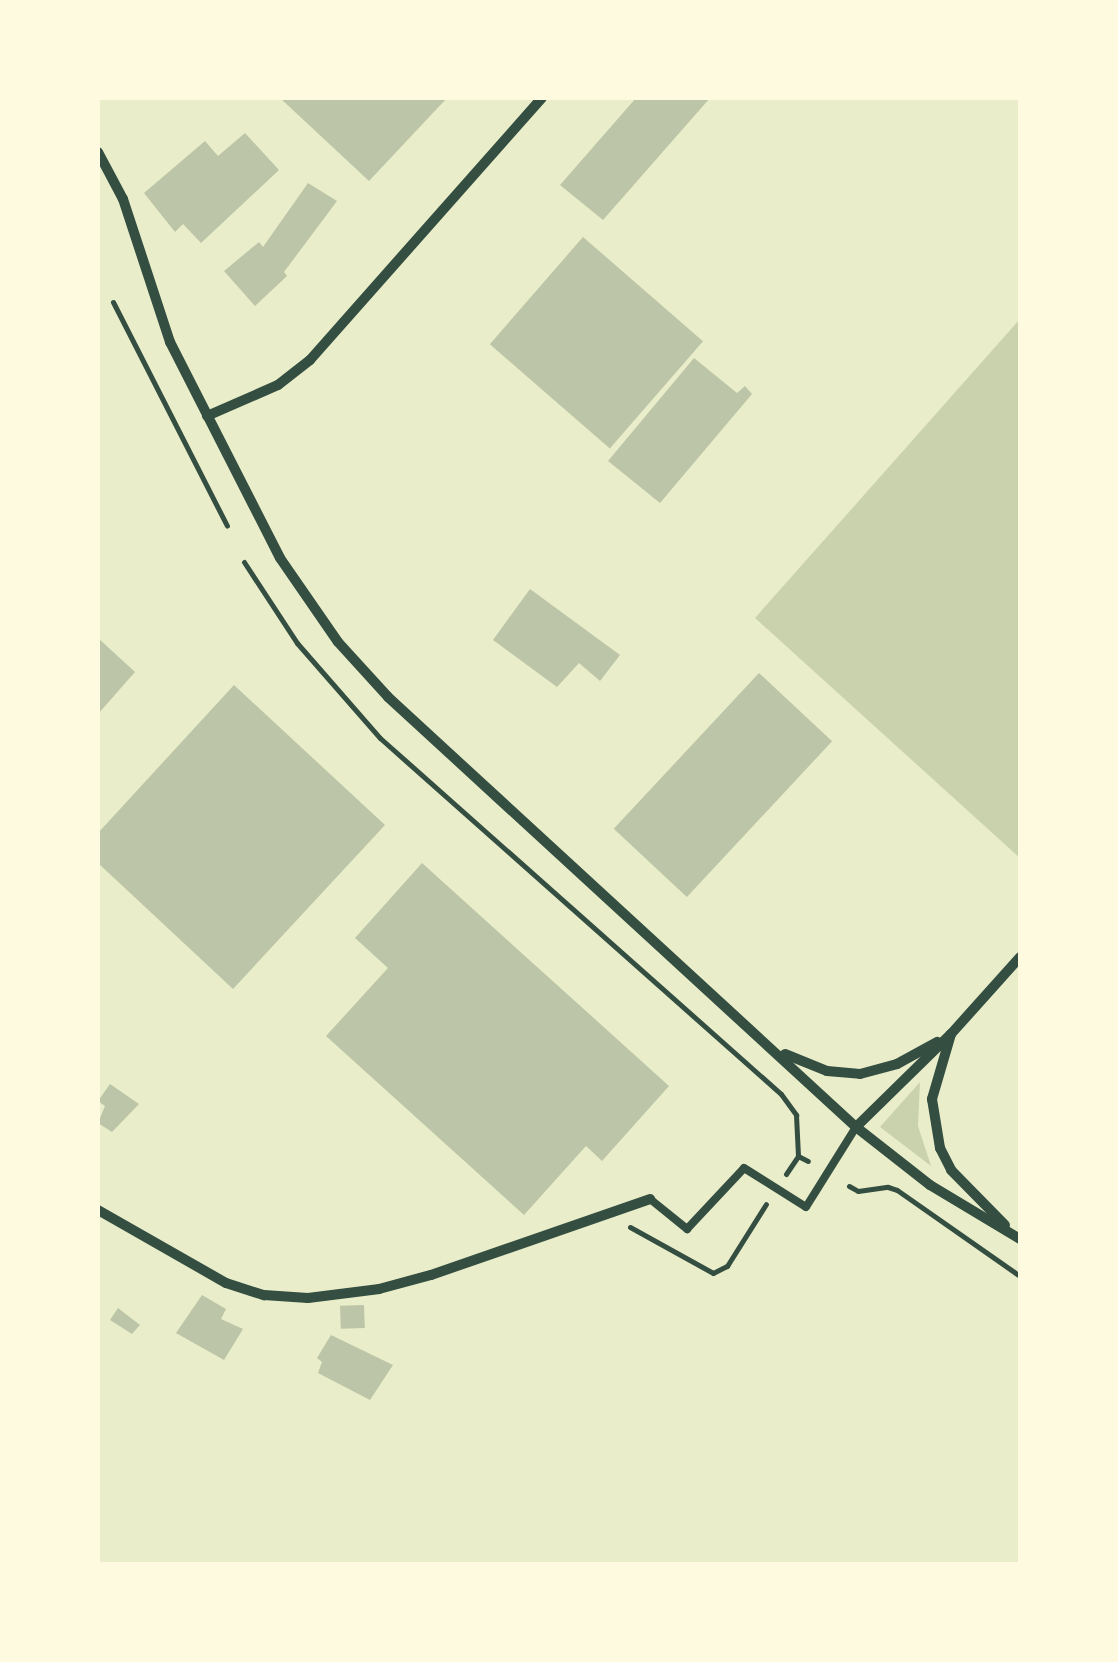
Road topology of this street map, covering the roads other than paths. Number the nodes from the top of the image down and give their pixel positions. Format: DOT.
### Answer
graph roads {
  1 [pos="542,98"];
  2 [pos="98,152"];
  3 [pos="207,416"];
  4 [pos="1020,957"];
  5 [pos="951,1034"];
  6 [pos="778,1051"];
  7 [pos="856,1128"];
  8 [pos="650,1199"];
  9 [pos="98,1210"];
  10 [pos="1020,1239"];
  1 -- 3 [label="street"];
  2 -- 3 [label="street"];
  3 -- 6 [label="street"];
  4 -- 5 [label="street"];
  5 -- 6 [label="street"];
  5 -- 7 [label="street"];
  5 -- 10 [label="street"];
  6 -- 7 [label="street"];
  7 -- 8 [label="lane"];
  7 -- 10 [label="street"];
  8 -- 9 [label="street"];
}
